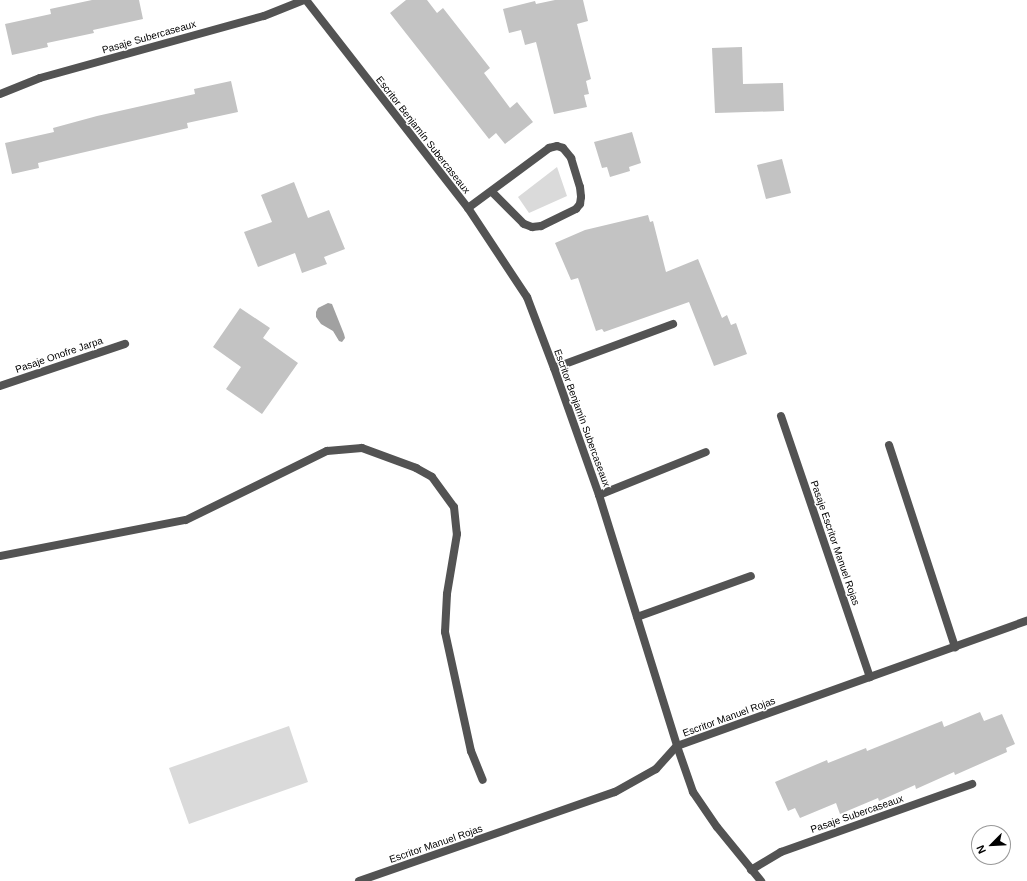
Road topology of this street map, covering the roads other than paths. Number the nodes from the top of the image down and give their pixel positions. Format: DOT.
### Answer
graph roads {
  1 [pos="305,0"];
  2 [pos="0,94"];
  3 [pos="492,192"];
  4 [pos="468,208"];
  5 [pos="673,324"];
  6 [pos="125,344"];
  7 [pos="554,368"];
  8 [pos="0,386"];
  9 [pos="781,416"];
  10 [pos="889,445"];
  11 [pos="706,452"];
  12 [pos="599,495"];
  13 [pos="0,556"];
  14 [pos="751,576"];
  15 [pos="637,617"];
  16 [pos="1027,622"];
  17 [pos="955,647"];
  18 [pos="870,677"];
  19 [pos="677,746"];
  20 [pos="483,780"];
  21 [pos="972,784"];
  22 [pos="751,870"];
  23 [pos="359,881"];
  24 [pos="762,881"];
  1 -- 2 [label="street, Pasaje Subercaseaux"];
  1 -- 4 [label="street, Escritor Benjamín Subercaseaux"];
  3 -- 3 [label="street"];
  3 -- 4 [label="street"];
  4 -- 7 [label="street, Escritor Benjamín Subercaseaux"];
  5 -- 7 [label="street"];
  6 -- 8 [label="street, Pasaje Onofre Jarpa"];
  7 -- 12 [label="street, Escritor Benjamín Subercaseaux"];
  9 -- 18 [label="street, Pasaje Escritor Manuel Rojas"];
  10 -- 17 [label="street"];
  11 -- 12 [label="street"];
  12 -- 15 [label="street, Escritor Benjamín Subercaseaux"];
  13 -- 20 [label="street"];
  14 -- 15 [label="street"];
  15 -- 19 [label="street, Escritor Benjamín Subercaseaux"];
  16 -- 17 [label="street, Escritor Manuel Rojas"];
  17 -- 18 [label="street, Escritor Manuel Rojas"];
  18 -- 19 [label="street, Escritor Manuel Rojas"];
  19 -- 22 [label="street, Escritor Benjamín Subercaseaux"];
  19 -- 23 [label="street, Escritor Manuel Rojas"];
  21 -- 22 [label="street, Pasaje Subercaseaux"];
  22 -- 24 [label="street, Escritor Benjamín Subercaseaux"];
}
